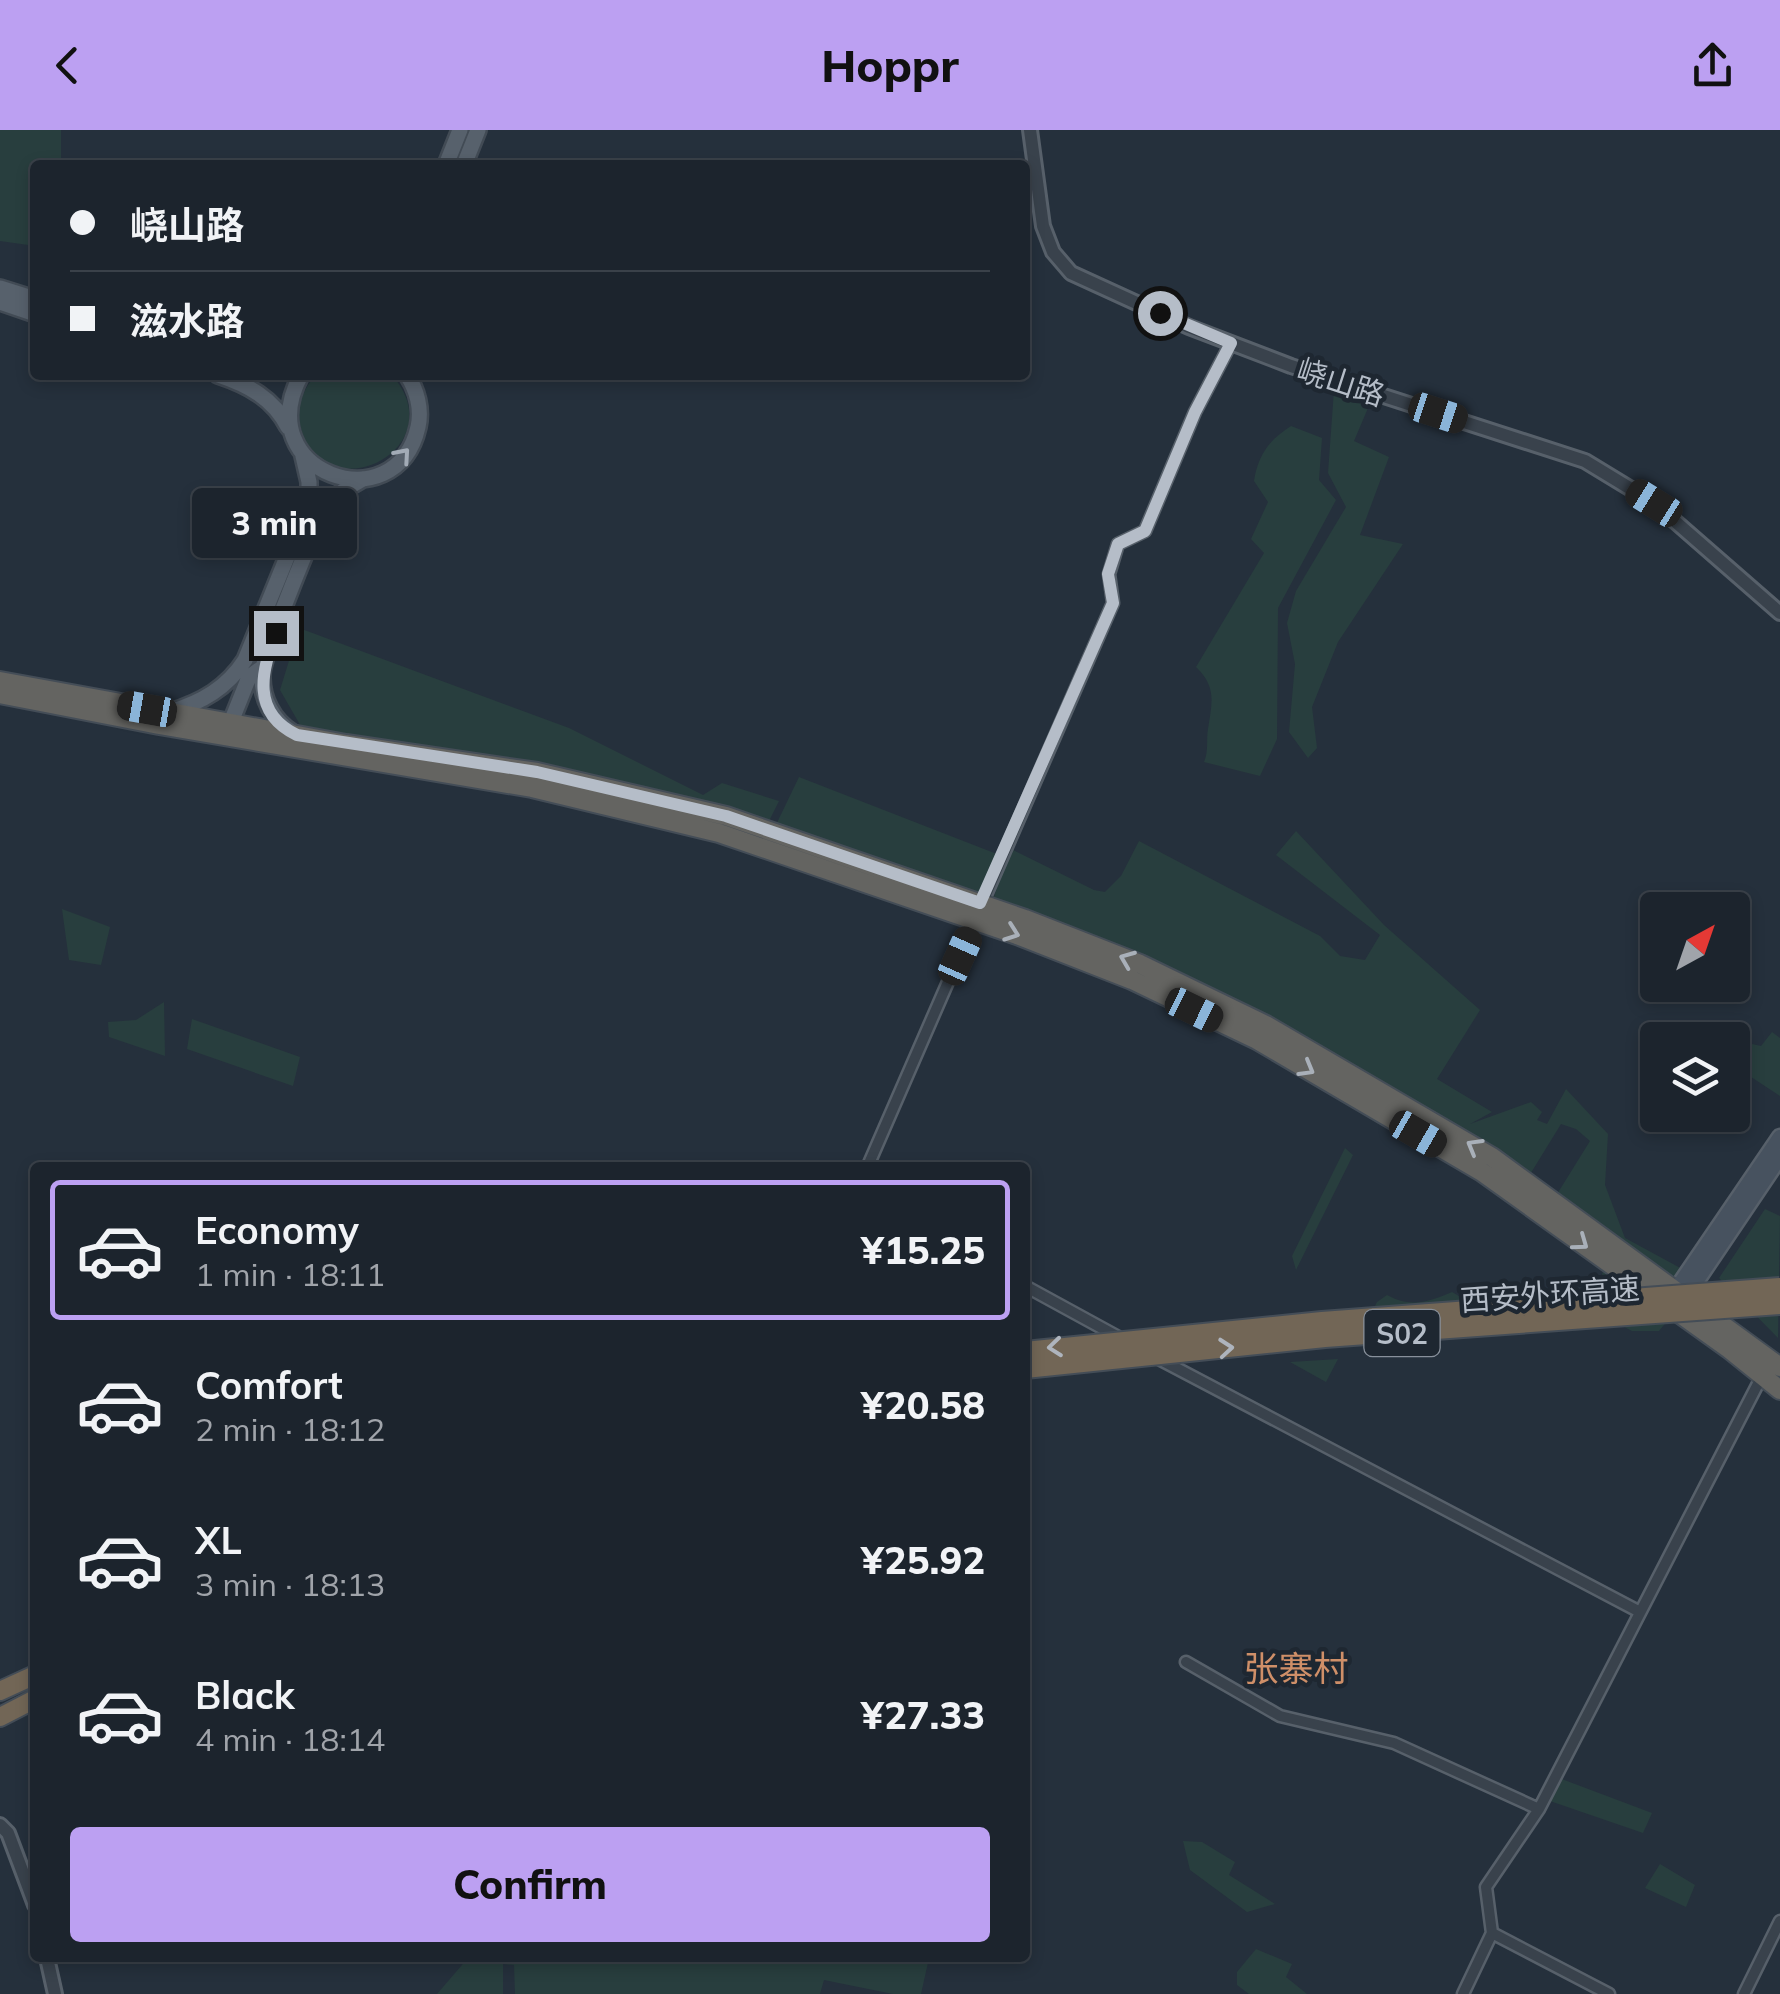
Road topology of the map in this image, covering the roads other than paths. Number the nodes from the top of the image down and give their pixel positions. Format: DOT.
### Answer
graph roads {
  1 [pos="460,130"];
  2 [pos="478,130"];
  3 [pos="1030,130"];
  4 [pos="448,160"];
  5 [pos="466,160"];
  6 [pos="0,288"];
  7 [pos="30,297"];
  8 [pos="0,302"];
  9 [pos="30,312"];
  10 [pos="1231,343"];
  11 [pos="232,380"];
  12 [pos="298,380"];
  13 [pos="411,380"];
  14 [pos="292,436"];
  15 [pos="303,456"];
  16 [pos="363,480"];
  17 [pos="1780,613"];
  18 [pos="245,660"];
  19 [pos="256,672"];
  20 [pos="0,681"];
  21 [pos="0,694"];
  22 [pos="168,712"];
  23 [pos="228,730"];
  24 [pos="297,735"];
  25 [pos="978,912"];
  26 [pos="1780,1136"];
  27 [pos="1780,1157"];
  28 [pos="869,1162"];
  29 [pos="1780,1287"];
  30 [pos="1030,1289"];
  31 [pos="1676,1300"];
  32 [pos="1780,1305"];
  33 [pos="1030,1350"];
  34 [pos="1030,1368"];
  35 [pos="1771,1368"];
  36 [pos="1780,1390"];
  37 [pos="1640,1612"];
  38 [pos="1186,1662"];
  39 [pos="30,1677"];
  40 [pos="0,1691"];
  41 [pos="30,1701"];
  42 [pos="0,1716"];
  43 [pos="1539,1809"];
  44 [pos="0,1824"];
  45 [pos="30,1892"];
  46 [pos="1780,1921"];
  47 [pos="1492,1933"];
  48 [pos="48,1962"];
  49 [pos="55,1994"];
  50 [pos="1464,1994"];
  51 [pos="1608,1994"];
  52 [pos="1744,1994"];
  1 -- 4 [label="main road"];
  2 -- 5 [label="main road"];
  3 -- 10 [label="street, 峣山路"];
  6 -- 7 [label="main road"];
  8 -- 9 [label="main road"];
  10 -- 17 [label="street, 峣山路"];
  10 -- 25 [label="street"];
  11 -- 14 [label="main road"];
  12 -- 14 [label="main road"];
  16 -- 13 [label="main road, one-way"];
  14 -- 15 [label="main road"];
  15 -- 16 [label="main road"];
  15 -- 18 [label="main road"];
  16 -- 19 [label="main road"];
  18 -- 19 [label="main road"];
  18 -- 22 [label="main road"];
  19 -- 23 [label="main road"];
  19 -- 24 [label="main road"];
  20 -- 22 [label="highway"];
  21 -- 23 [label="highway"];
  22 -- 23 [label="highway"];
  23 -- 24 [label="highway"];
  23 -- 25 [label="highway"];
  24 -- 25 [label="highway"];
  25 -- 28 [label="street"];
  25 -- 31 [label="highway"];
  26 -- 31 [label="main road"];
  27 -- 31 [label="main road"];
  29 -- 33 [label="highway, 西安外环高速 / S02, one-way, bridge"];
  30 -- 37 [label="street"];
  31 -- 35 [label="highway"];
  34 -- 32 [label="highway, 西安外环高速 / S02, one-way, bridge"];
  35 -- 36 [label="highway"];
  35 -- 37 [label="street"];
  37 -- 43 [label="street"];
  38 -- 43 [label="street"];
  39 -- 40 [label="highway"];
  41 -- 42 [label="highway"];
  43 -- 47 [label="street"];
  44 -- 45 [label="street"];
  46 -- 52 [label="street"];
  47 -- 50 [label="street"];
  47 -- 51 [label="street"];
  48 -- 49 [label="street"];
}
